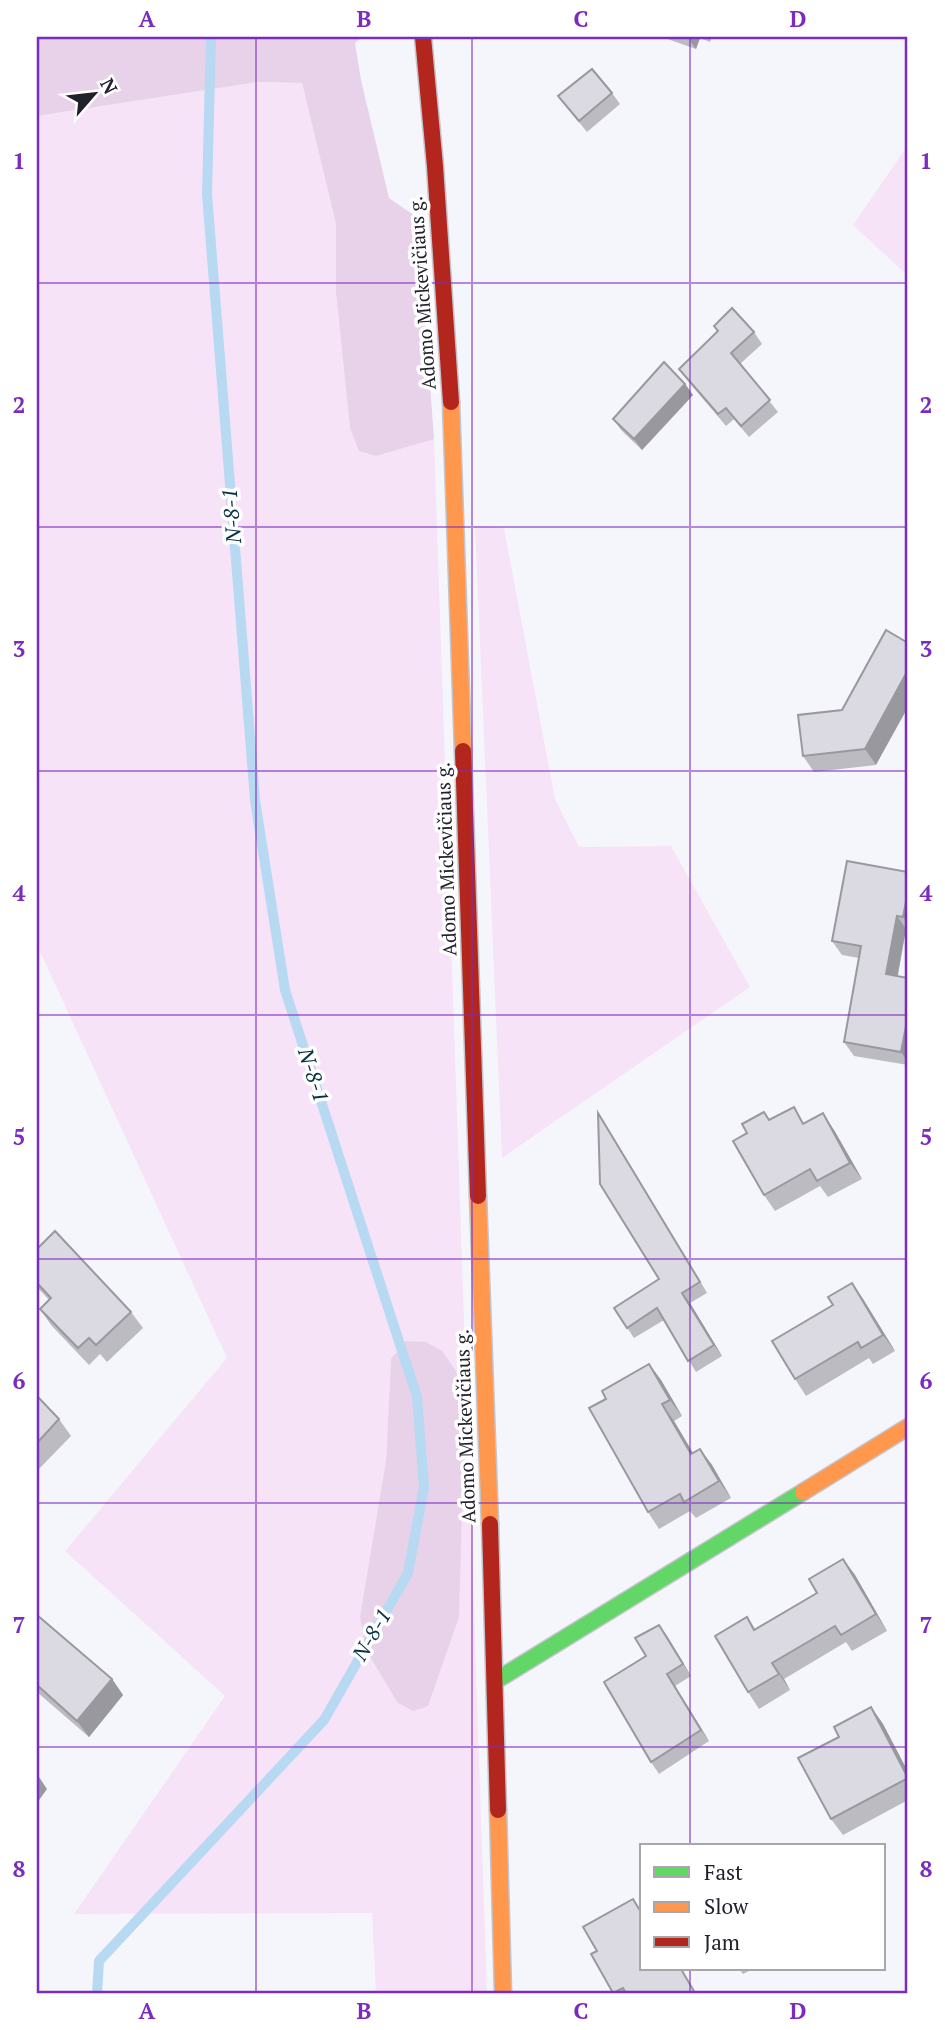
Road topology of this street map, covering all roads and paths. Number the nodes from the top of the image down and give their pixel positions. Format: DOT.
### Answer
graph roads {
  1 [pos="423,37"];
  2 [pos="908,1427"];
  3 [pos="495,1681"];
  4 [pos="503,1993"];
  1 -- 3 [label="main road, Adomo Mickevičiaus g."];
  2 -- 3 [label="main road"];
  3 -- 4 [label="main road, Adomo Mickevičiaus g."];
}
